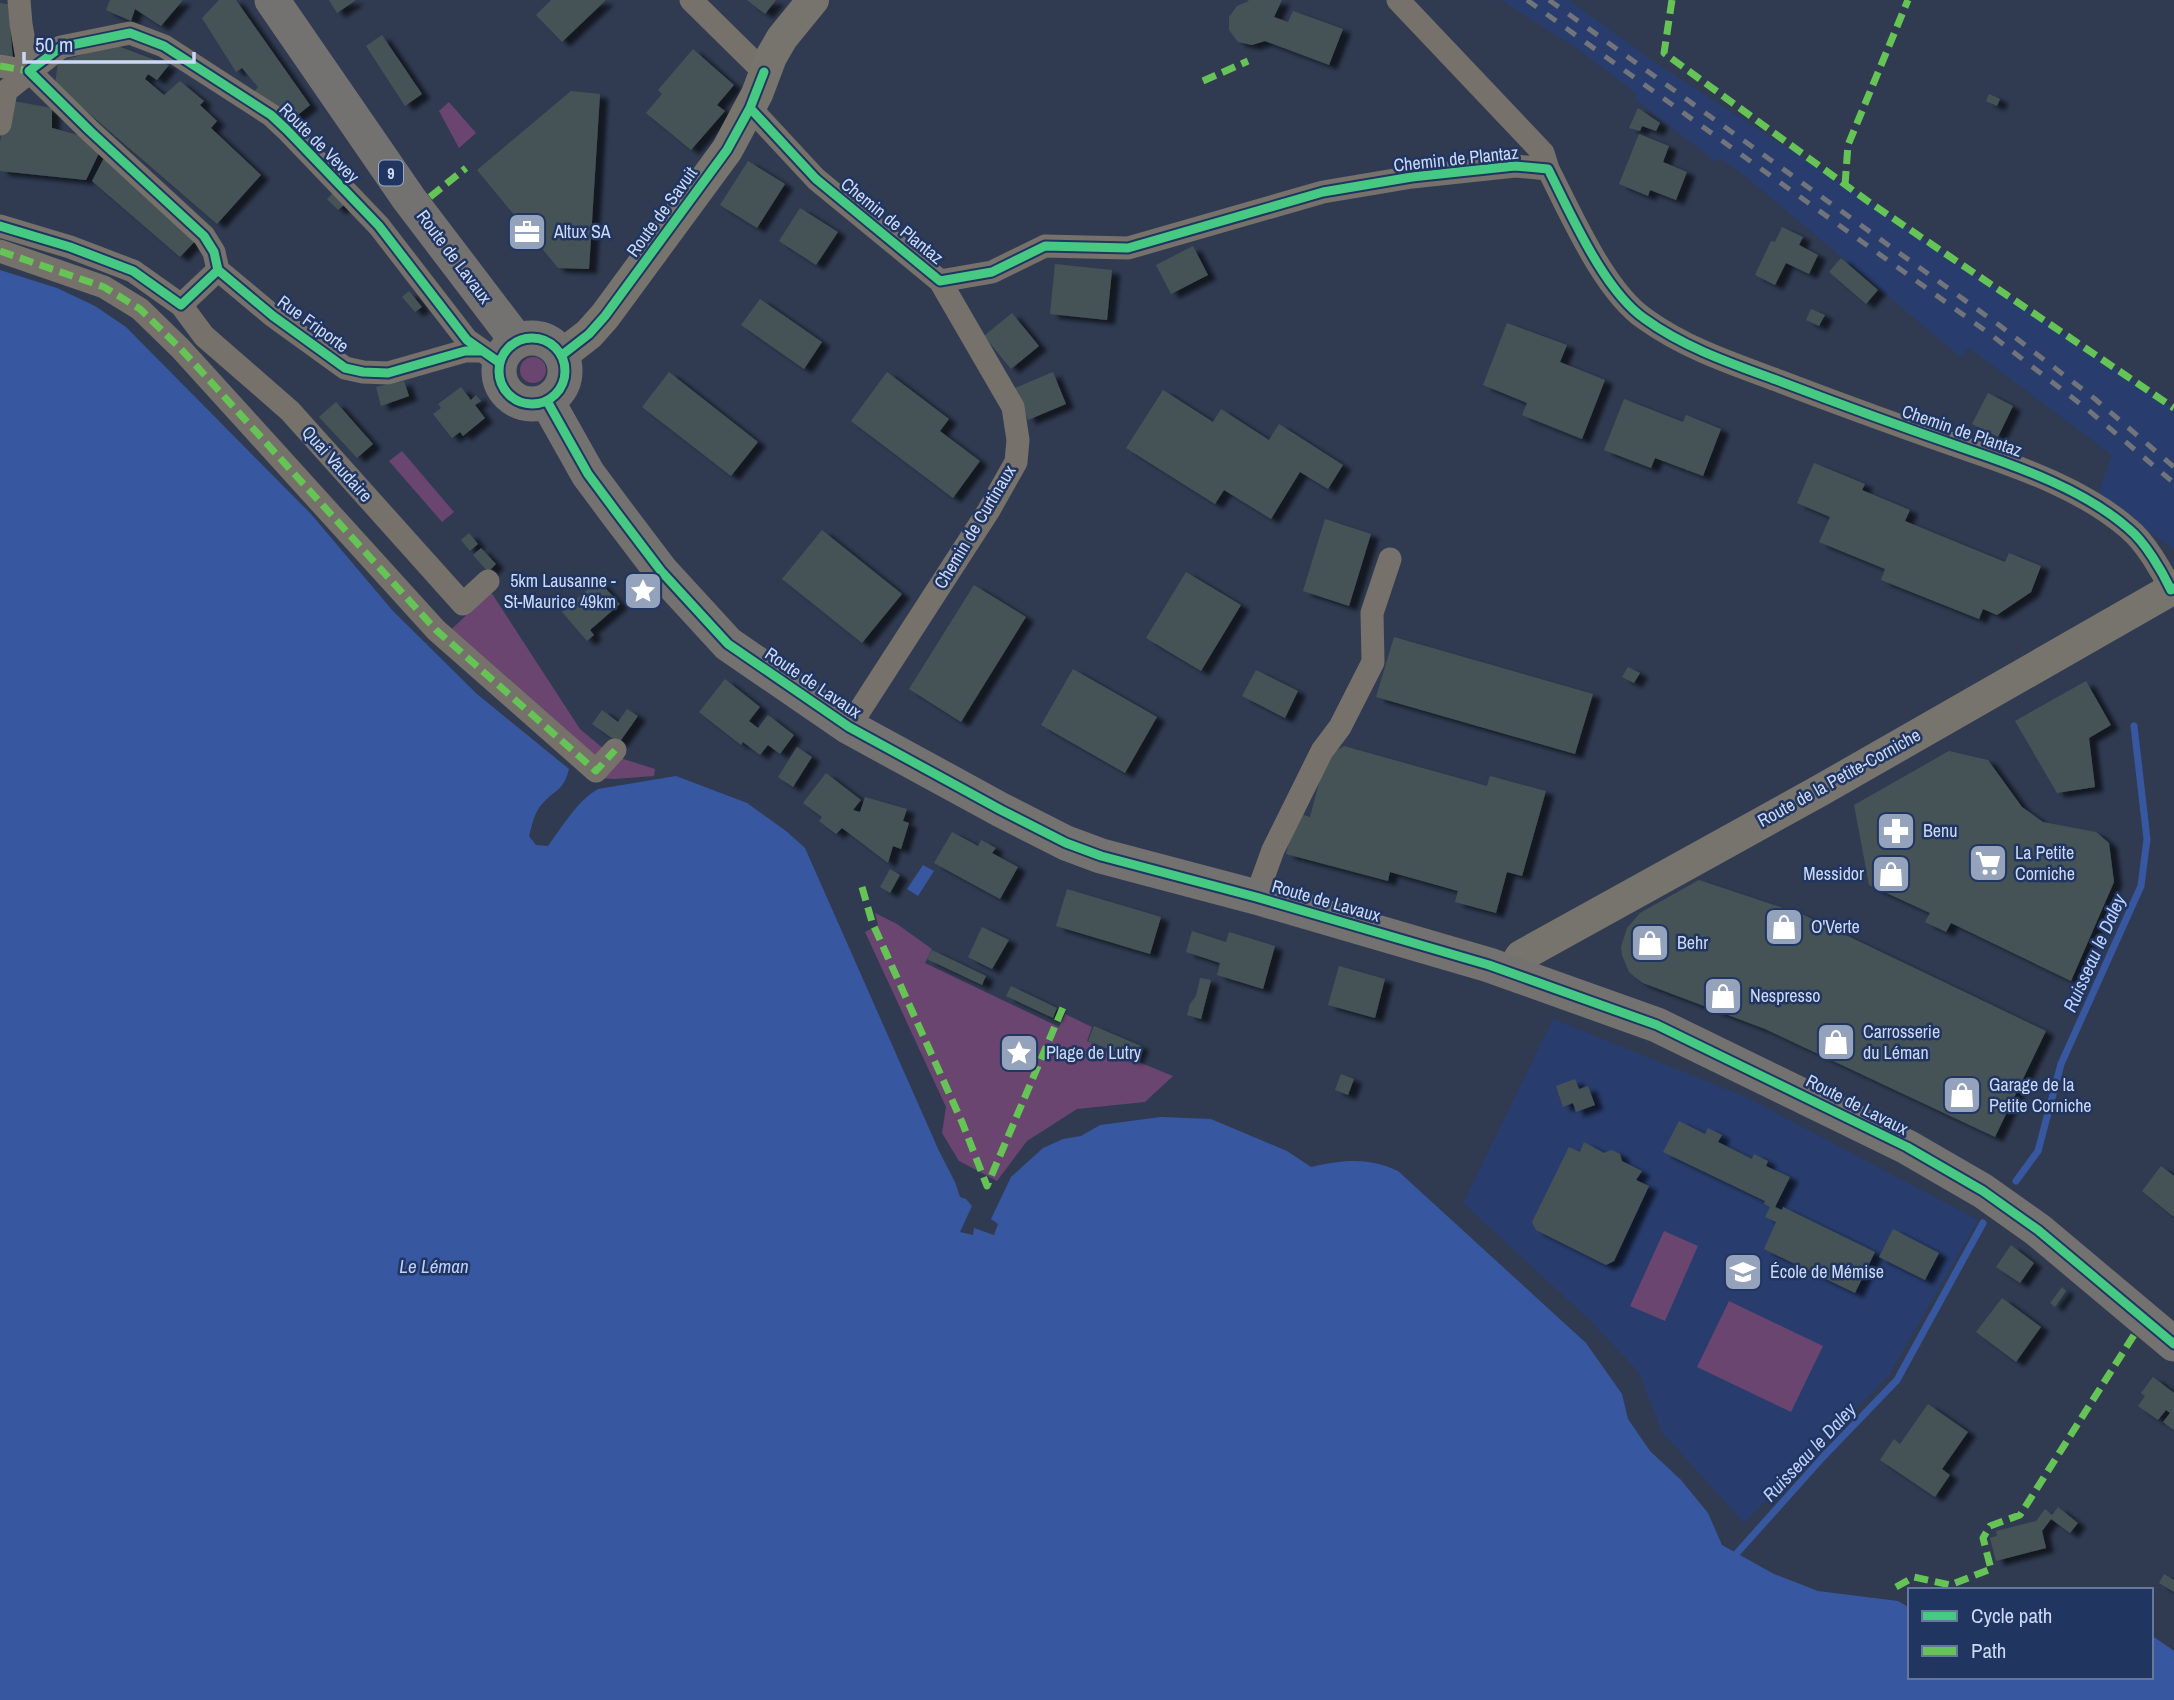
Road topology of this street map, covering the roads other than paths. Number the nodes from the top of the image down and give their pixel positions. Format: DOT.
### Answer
graph roads {
  1 [pos="19,0"];
  2 [pos="272,0"];
  3 [pos="691,0"];
  4 [pos="813,0"];
  5 [pos="1398,0"];
  6 [pos="0,66"];
  7 [pos="29,71"];
  8 [pos="764,72"];
  9 [pos="751,108"];
  10 [pos="0,124"];
  11 [pos="1548,169"];
  12 [pos="0,226"];
  13 [pos="0,251"];
  14 [pos="218,270"];
  15 [pos="940,281"];
  16 [pos="181,306"];
  17 [pos="500,352"];
  18 [pos="562,355"];
  19 [pos="547,401"];
  20 [pos="1390,559"];
  21 [pos="488,581"];
  22 [pos="2173,589"];
  23 [pos="849,727"];
  24 [pos="615,750"];
  25 [pos="1256,897"];
  26 [pos="1511,972"];
  27 [pos="2174,1344"];
  1 -- 7 [label="street"];
  2 -- 17 [label="main road, Route de Lavaux / 9"];
  3 -- 8 [label="street"];
  4 -- 8 [label="street, Route de Savuit"];
  5 -- 11 [label="street"];
  6 -- 7 [label="street"];
  7 -- 10 [label="street, Route de Vevey"];
  7 -- 14 [label="street, Rue Friporte"];
  7 -- 17 [label="street, Route de Vevey"];
  8 -- 9 [label="street, Route de Savuit"];
  9 -- 15 [label="street, Chemin de Plantaz"];
  9 -- 18 [label="street, Route de Savuit"];
  11 -- 15 [label="street, Chemin de Plantaz"];
  11 -- 22 [label="street, Chemin de Plantaz"];
  12 -- 16 [label="street"];
  13 -- 24 [label="street"];
  14 -- 16 [label="street"];
  14 -- 17 [label="street, Rue Friporte"];
  15 -- 23 [label="street, Chemin de Curtinaux"];
  16 -- 21 [label="street, Quai Vaudaire"];
  17 -- 18 [label="main road"];
  17 -- 19 [label="main road"];
  18 -- 19 [label="main road"];
  19 -- 23 [label="main road, Route de Lavaux"];
  20 -- 25 [label="street"];
  22 -- 26 [label="street, Route de la Petite-Corniche"];
  23 -- 25 [label="main road, Route de Lavaux"];
  25 -- 26 [label="main road, Route de Lavaux"];
  26 -- 27 [label="main road, Route de Lavaux"];
}
